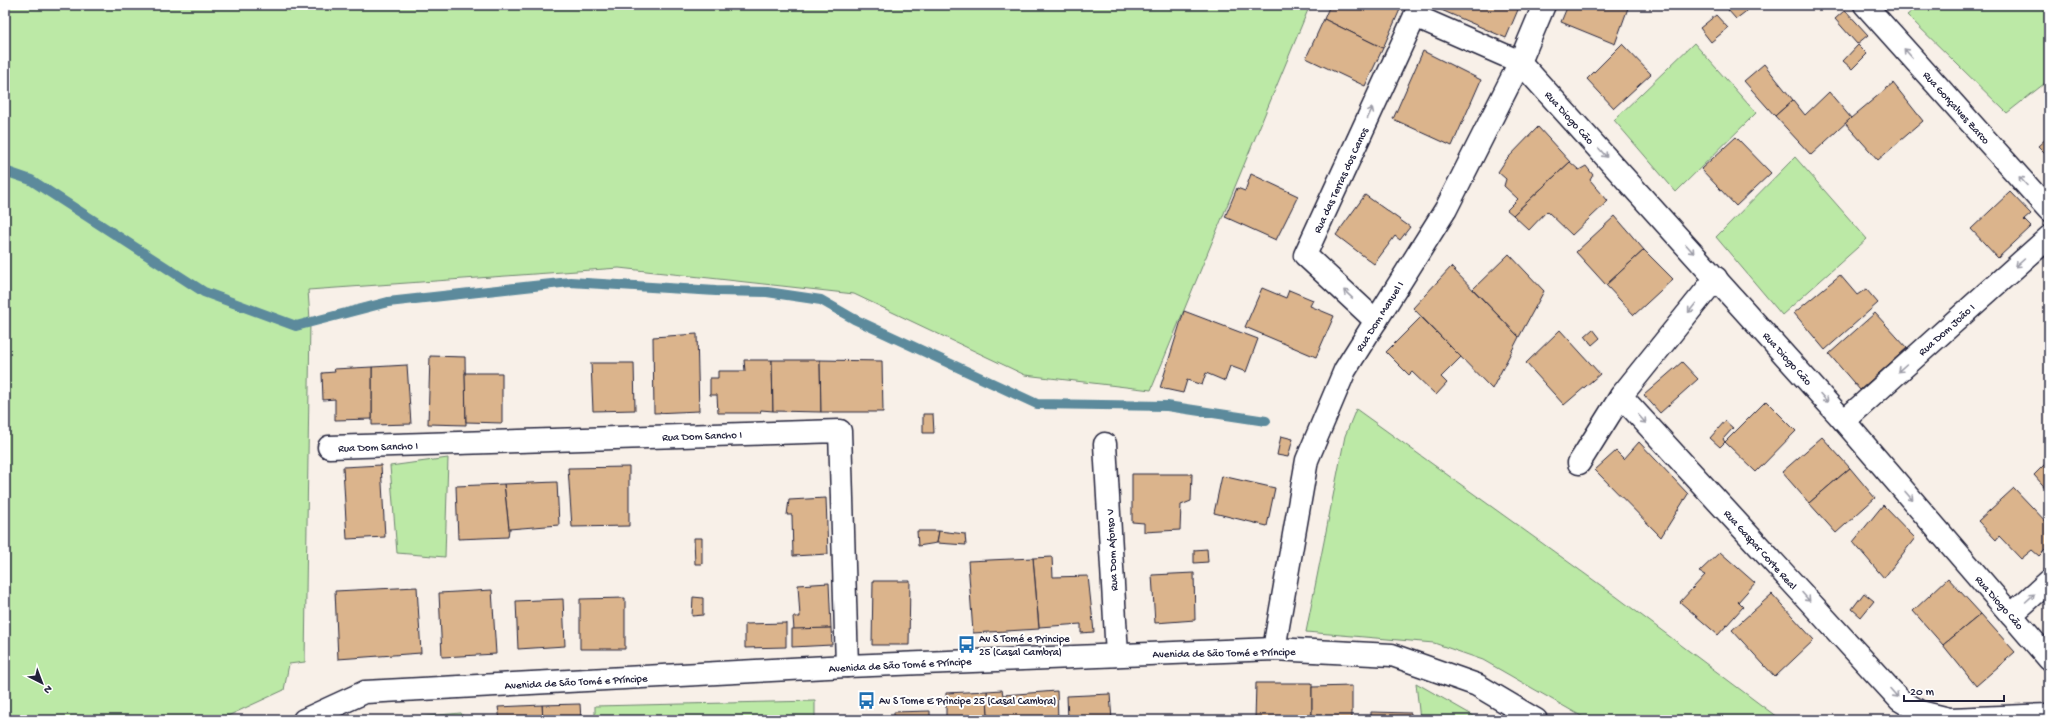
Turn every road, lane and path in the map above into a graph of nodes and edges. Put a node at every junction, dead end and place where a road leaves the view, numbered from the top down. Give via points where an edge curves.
1 (1544, 5) edge
2 (1865, 5) edge
3 (1417, 11) edge
4 (1520, 62) junction
5 (2049, 210) edge
6 (2049, 237) edge
7 (1716, 278) junction
8 (1376, 321) junction
9 (1621, 396) junction
10 (1844, 421) junction
11 (1105, 444) dead end
12 (329, 447) dead end
13 (1579, 464) dead end
14 (2049, 581) edge
15 (2011, 614) junction
16 (1274, 649) junction
17 (1117, 655) junction
18 (2049, 659) edge
19 (847, 666) junction
20 (2049, 715) edge
21 (304, 720) edge
22 (1536, 720) edge

1 - 4 street, Rua Dom Manuel I
5 -> 2 street, Rua Gonçalves Zarco
3 - 4 street, Rua das Terras dos Canos
8 -> 3 street, Rua das Terras dos Canos via 1305,255
4 -> 7 street, Rua Diogo Cão
4 - 8 street, Rua Dom Manuel I via 1446,209
6 -> 10 street, Rua Dom João I
7 -> 9 street
7 -> 10 street, Rua Diogo Cão
8 - 16 street, Rua Dom Manuel I via 1345,370 1307,460
9 - 13 street
9 -> 20 street, Rua Gaspar Corte Real via 1900,700 1920,712 1949,719
10 -> 15 street, Rua Diogo Cão
11 - 17 street, Rua Dom Afonso V
12 - 19 street, Rua Dom Sancho I via 840,431
15 -> 14 street
15 - 18 street, Rua Diogo Cão
16 - 17 street, Avenida de São Tomé e Príncipe
16 - 22 street, Avenida de São Tomé e Príncipe via 1392,655 1477,685
17 - 19 street, Avenida de São Tomé e Príncipe
19 - 21 street, Avenida de São Tomé e Príncipe via 365,692

